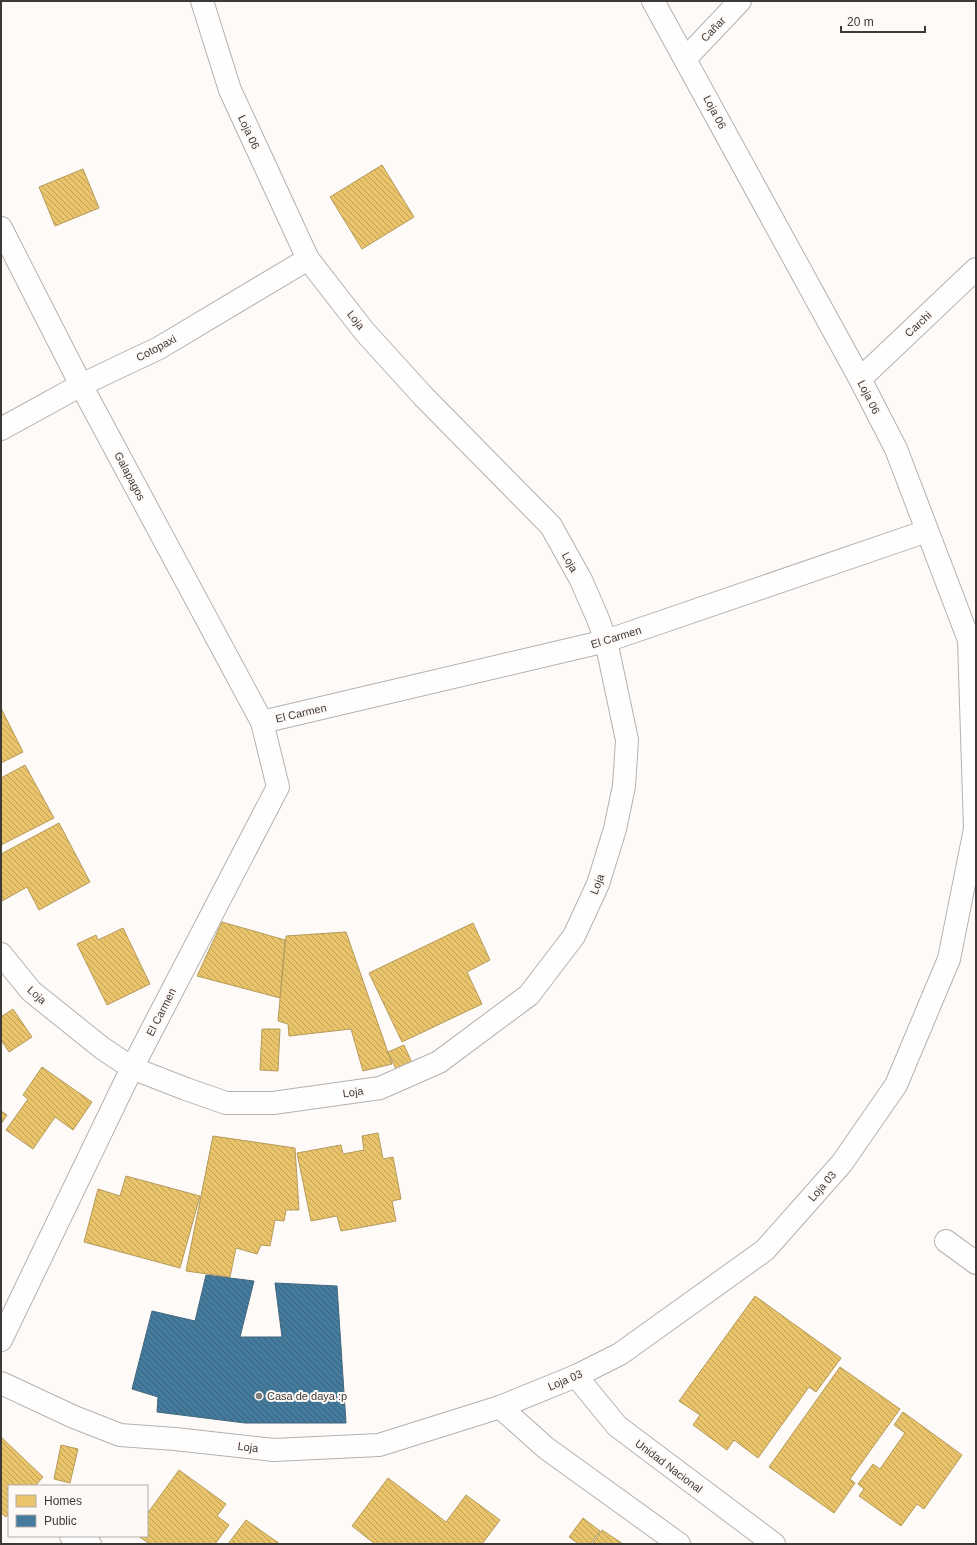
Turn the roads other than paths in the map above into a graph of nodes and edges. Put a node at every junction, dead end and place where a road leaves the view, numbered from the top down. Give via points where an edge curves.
1 (202, 1) edge
2 (653, 1) edge
3 (740, 1) edge
4 (686, 58) junction
5 (1, 228) edge
6 (308, 259) junction
7 (976, 269) edge
8 (860, 379) junction
9 (81, 385) junction
10 (1, 429) edge
11 (927, 531) junction
12 (606, 641) junction
13 (262, 722) junction
14 (976, 829) edge
15 (1, 954) edge
16 (132, 1068) junction
17 (946, 1241) dead end
18 (976, 1263) edge
19 (1, 1340) edge
20 (576, 1376) junction
21 (1, 1383) edge
22 (500, 1407) junction
23 (73, 1537) edge
24 (90, 1544) edge
25 (679, 1544) edge
26 (774, 1544) edge

1 - 6 street, Loja 06 via 230,90
2 - 4 street, Loja 06
3 - 4 street, Cañar
4 - 8 street, Loja 06
5 - 9 street, Galapagos
6 - 9 street, Cotopaxi via 159,348
6 - 12 street, Loja via 364,331 423,396 551,526 581,580
7 - 8 street, Carchi
8 - 11 street, Loja 06 via 896,449
9 - 10 street, Cotopaxi
9 - 13 street, Galapagos
11 - 12 street, El Carmen
11 - 14 street, Loja 06 via 969,640
12 - 13 street, El Carmen
12 - 16 street, Loja via 627,740 623,793 598,884 574,936 530,995 439,1062 380,1088 273,1103 226,1103
13 - 16 street, El Carmen via 278,787
14 - 20 street, Loja 03 via 949,959 896,1085 842,1163 765,1250 620,1354
15 - 16 street, Loja via 31,991 102,1048
16 - 19 street, El Carmen
17 - 18 street
20 - 22 street, Loja 03
20 - 26 street, Unidad Nacional via 617,1426
21 - 22 street, Loja via 120,1435 274,1450 379,1445
22 - 25 street via 546,1448
23 - 24 street

